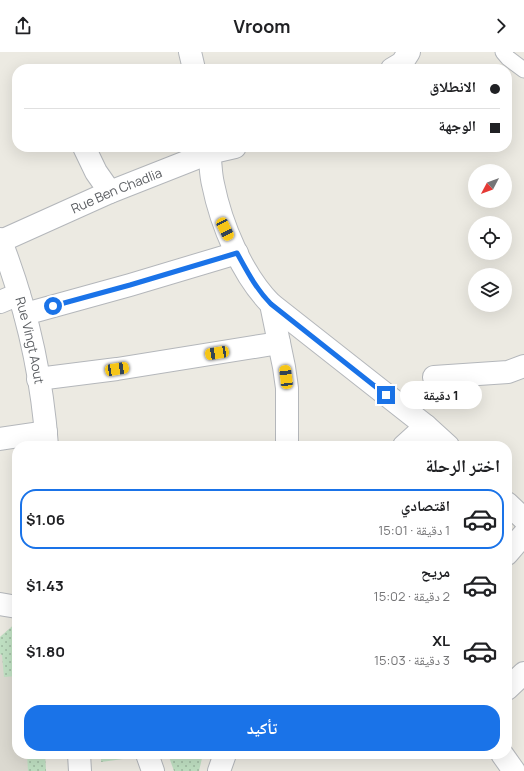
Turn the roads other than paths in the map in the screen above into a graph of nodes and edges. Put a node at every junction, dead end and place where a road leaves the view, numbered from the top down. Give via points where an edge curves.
1 (190, 52) edge
2 (409, 52) edge
3 (503, 52) edge
4 (193, 64) edge
5 (400, 64) edge
6 (524, 70) edge
7 (86, 152) edge
8 (204, 152) edge
9 (209, 152) edge
10 (110, 192) junction
11 (0, 240) edge
12 (237, 253) junction
13 (15, 303) edge
14 (271, 304) junction
15 (279, 344) junction
16 (524, 366) edge
17 (434, 377) dead end
18 (38, 380) junction
19 (426, 426) junction
20 (0, 439) edge
21 (46, 439) edge
22 (287, 441) edge
23 (410, 441) edge
24 (442, 441) edge
25 (512, 508) edge
26 (524, 519) edge
27 (524, 534) edge
28 (512, 548) edge
29 (0, 604) edge
30 (12, 607) edge
31 (524, 673) edge
32 (512, 684) edge
33 (79, 759) edge
34 (149, 759) edge
35 (223, 759) edge
36 (506, 759) edge
37 (80, 771) edge
38 (153, 771) edge
39 (219, 771) edge
40 (514, 771) edge

1 - 4 street
2 - 5 street
3 - 6 lane
7 - 10 street
8 - 10 street, Rue Ben Chadlia
9 - 12 street via 212,182 218,205 225,229
10 - 11 street, Rue Ben Chadlia
11 - 13 street, Rue Vingt Aout
12 - 13 street via 130,285
12 - 14 street via 263,296
13 - 18 street, Rue Vingt Aout
14 - 15 street
14 - 19 street
15 - 18 street
15 - 22 street via 287,388
16 - 17 street via 508,372
18 - 21 street, Rue Vingt Aout
19 - 23 street
19 - 24 street
20 - 21 street
25 - 26 street
27 - 28 street
29 - 30 street
31 - 32 street
33 - 37 street
34 - 38 street
35 - 39 street
36 - 40 street

